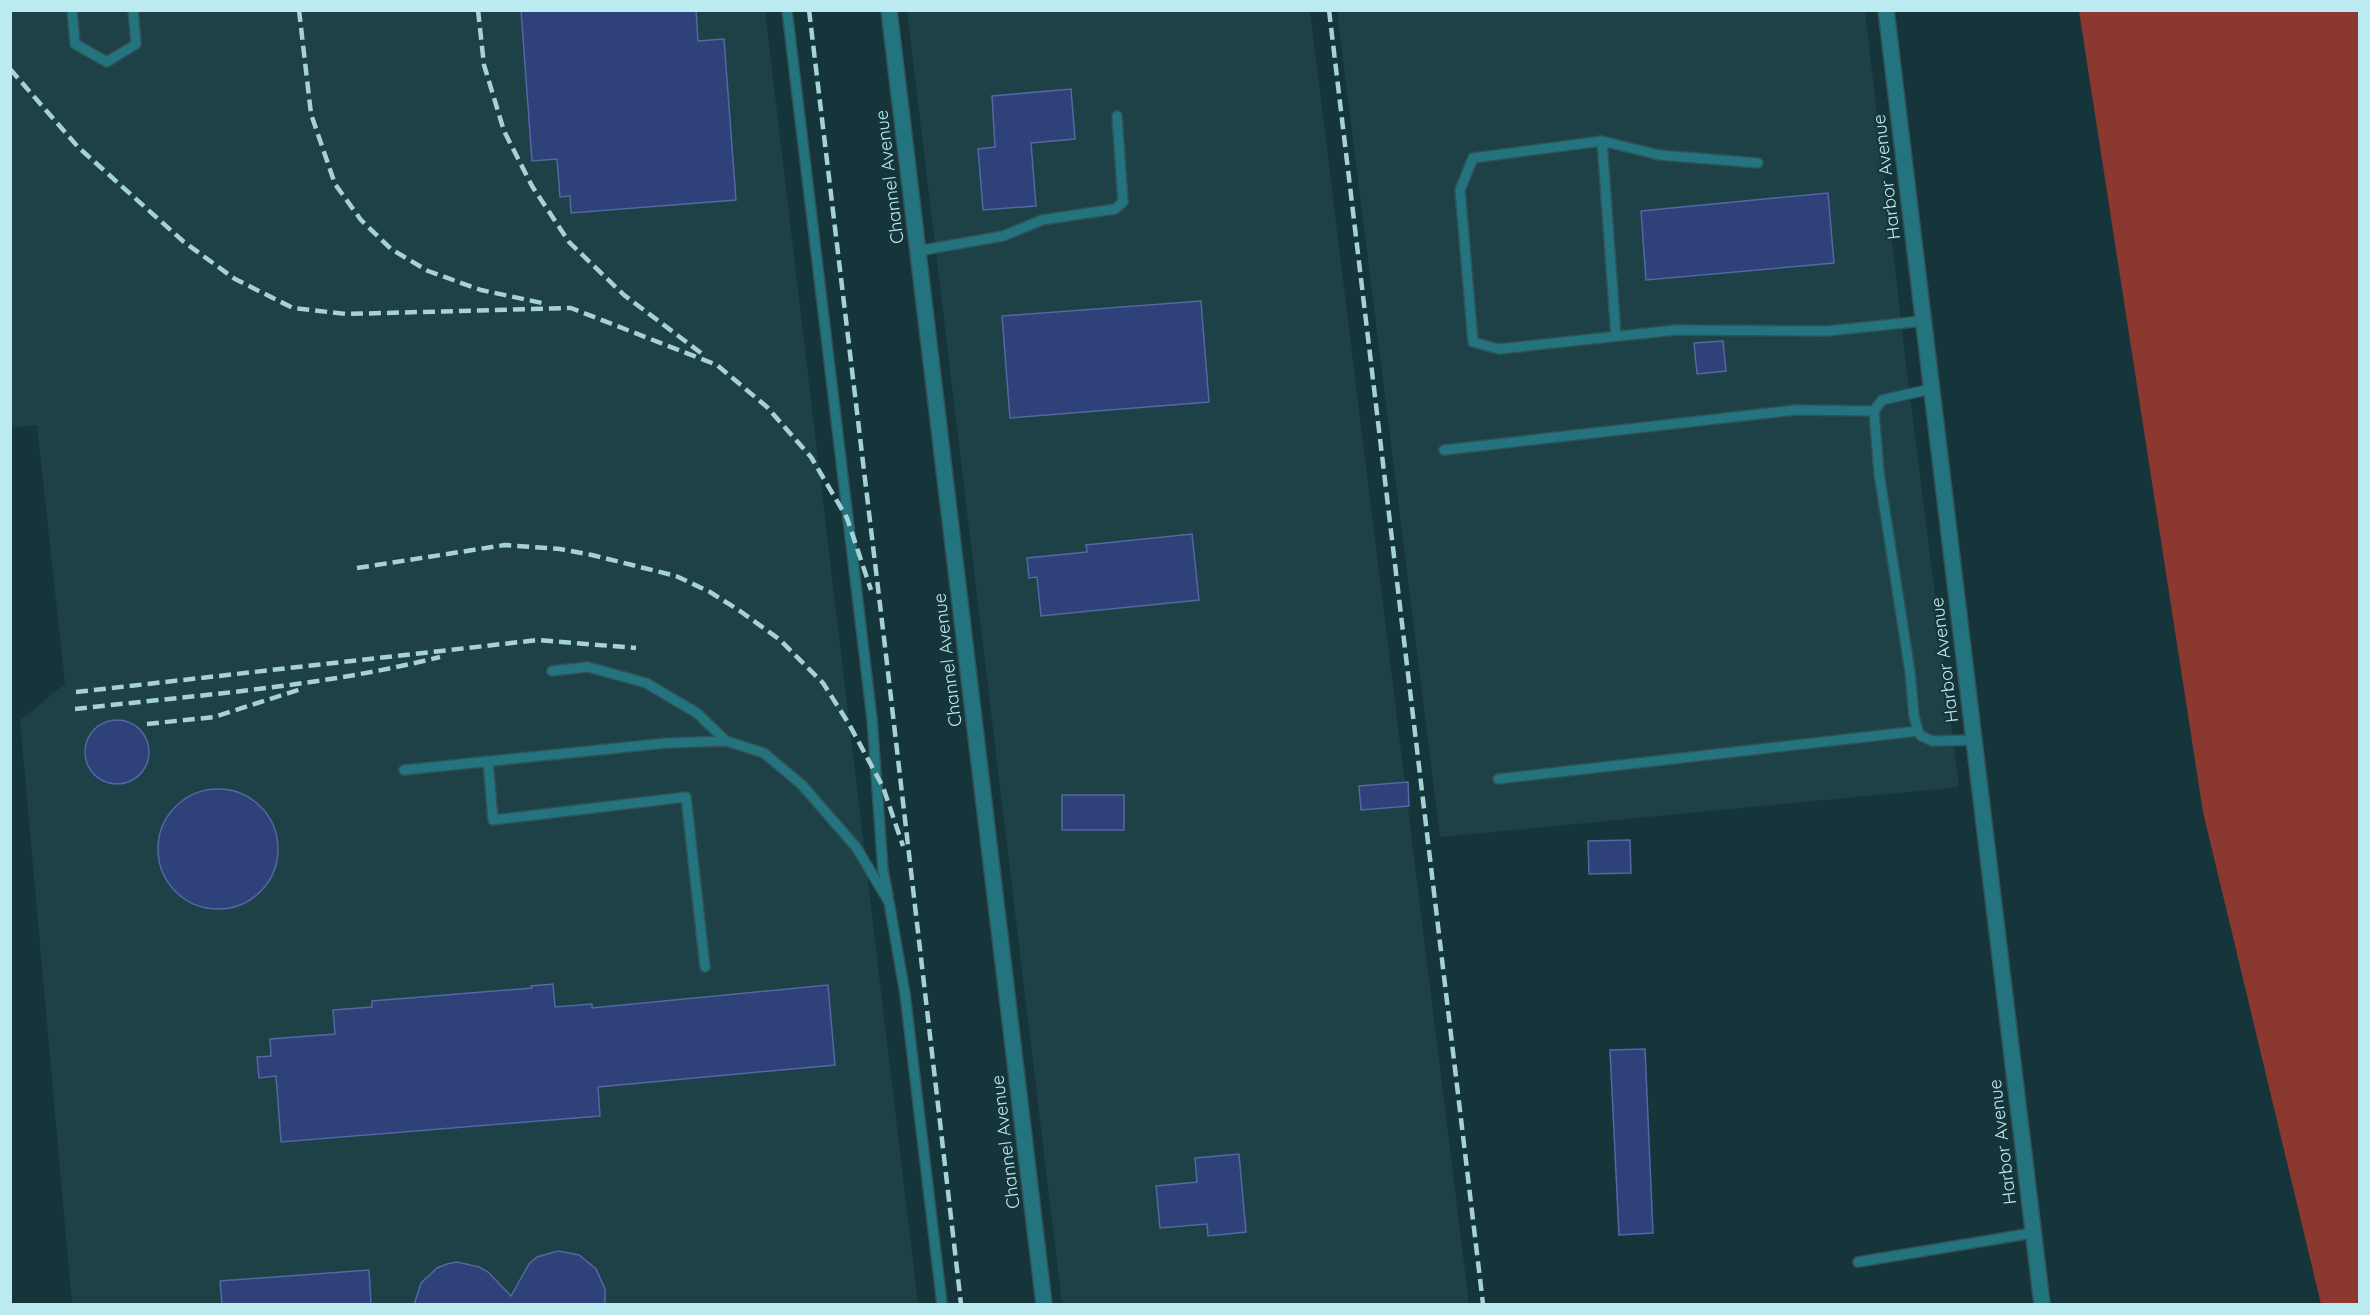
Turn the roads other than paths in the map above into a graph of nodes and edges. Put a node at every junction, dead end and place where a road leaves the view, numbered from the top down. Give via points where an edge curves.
1 (72, 10) edge
2 (133, 10) edge
3 (787, 10) edge
4 (889, 10) edge
5 (1886, 10) edge
6 (1117, 116) dead end
7 (1602, 141) junction
8 (1758, 163) dead end
9 (918, 250) junction
10 (1923, 321) junction
11 (1616, 336) junction
12 (1931, 389) junction
13 (1874, 411) junction
14 (1444, 450) dead end
15 (552, 671) dead end
16 (1918, 731) junction
17 (1974, 740) junction
18 (726, 741) junction
19 (488, 761) junction
20 (404, 770) dead end
21 (1498, 779) dead end
22 (889, 902) junction
23 (705, 967) dead end
24 (2033, 1233) junction
25 (1858, 1262) dead end
26 (942, 1305) edge
27 (1044, 1305) edge
28 (2042, 1305) edge

1 - 2 lane via 75,44 107,62 136,44
3 - 22 lane via 872,719 883,870
4 - 9 street, Channel Avenue
5 - 10 street, Harbor Avenue
6 - 9 lane via 1123,202 1115,209 1042,220 1003,236
7 - 8 lane via 1659,155
7 - 11 lane
7 - 11 lane via 1473,158 1460,190 1473,342 1499,349
9 - 27 street, Channel Avenue
10 - 11 lane via 1827,331 1676,330
10 - 12 street, Harbor Avenue
12 - 13 lane via 1882,400
12 - 17 street, Harbor Avenue
13 - 14 lane via 1795,410
13 - 16 lane via 1879,473
15 - 18 lane via 588,667 646,683 697,713
16 - 17 lane via 1934,741
16 - 21 lane
17 - 24 street, Harbor Avenue
18 - 19 lane
18 - 22 lane via 764,753 802,785 856,847
19 - 20 lane
19 - 23 lane via 493,820 686,796
22 - 26 lane via 905,994
24 - 25 lane
24 - 28 street, Harbor Avenue

